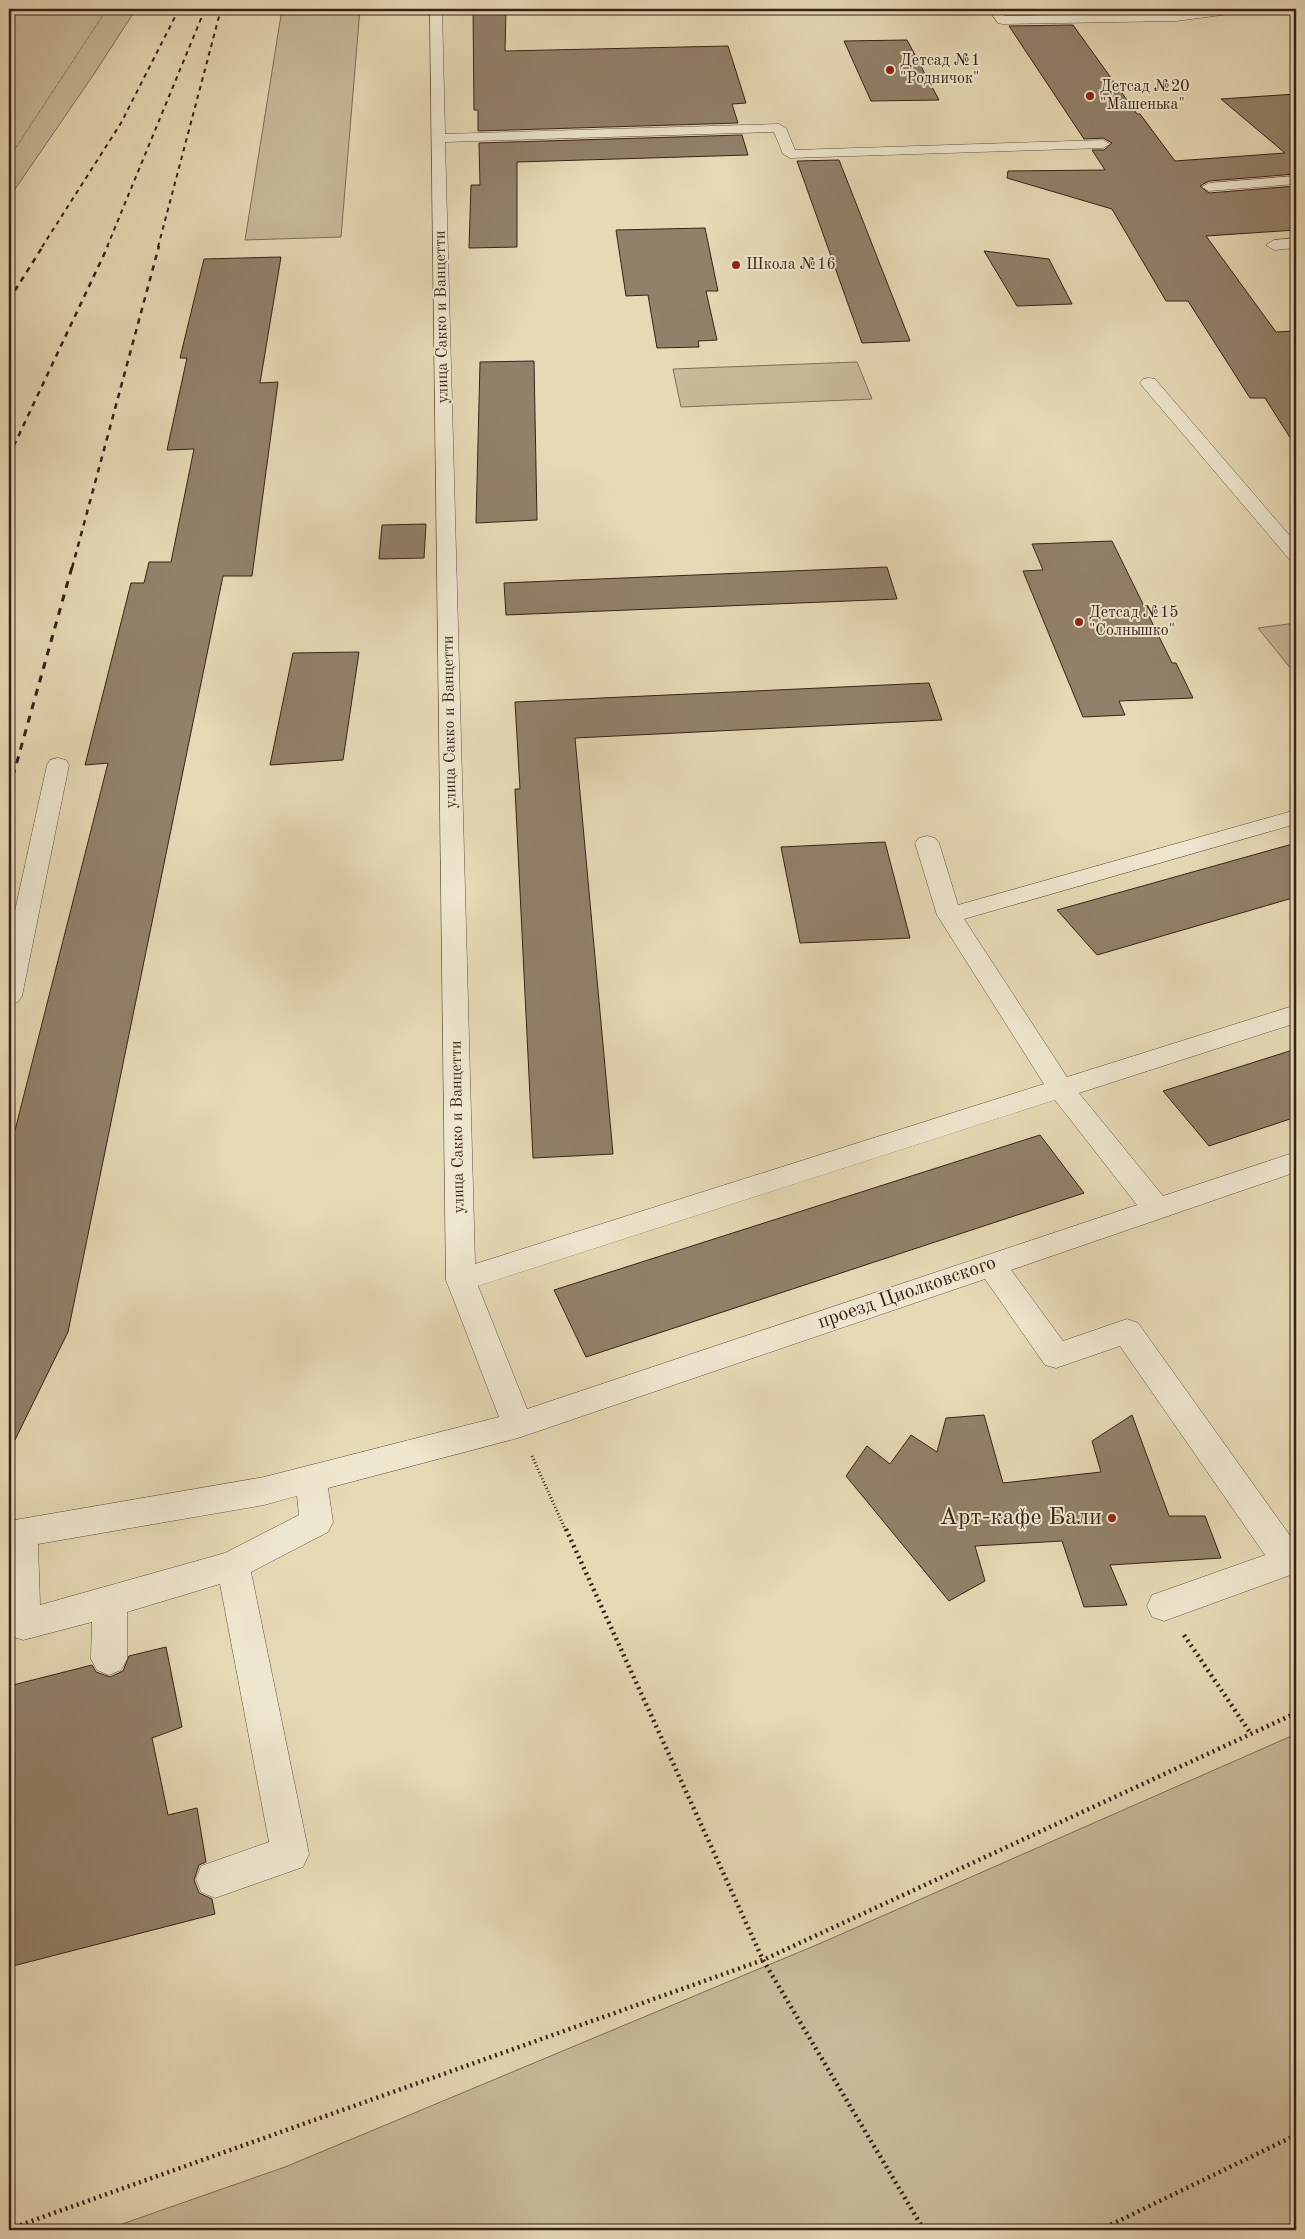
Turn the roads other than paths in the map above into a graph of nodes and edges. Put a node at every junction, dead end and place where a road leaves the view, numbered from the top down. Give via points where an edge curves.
1 (436, 9) edge
2 (994, 9) edge
3 (1237, 9) edge
4 (439, 138) junction
5 (1104, 144) dead end
6 (1296, 180) edge
7 (1209, 187) dead end
8 (1296, 243) edge
9 (1274, 245) dead end
10 (1149, 383) dead end
11 (1296, 555) edge
12 (58, 765) dead end
13 (1296, 817) edge
14 (927, 843) dead end
15 (949, 915) junction
16 (9, 996) edge
17 (1296, 1014) edge
18 (1061, 1090) junction
19 (1296, 1162) edge
20 (1157, 1209) junction
21 (991, 1265) junction
22 (461, 1280) junction
23 (518, 1425) junction
24 (311, 1479) junction
25 (15, 1534) edge
26 (232, 1565) junction
27 (110, 1602) junction
28 (1164, 1606) road end
29 (109, 1659) dead end
30 (215, 1879) dead end

1 - 4 street, улица Сакко и Ванцетти
2 - 3 street via 1002,20 1176,17
4 - 5 street via 779,128 790,154
4 - 22 street, улица Сакко и Ванцетти
6 - 7 street
8 - 9 street
10 - 11 street
12 - 16 street
13 - 15 street
14 - 15 street
15 - 18 street
17 - 18 street
18 - 20 street
18 - 22 street
19 - 20 street, проезд Циолковского
20 - 21 street, проезд Циолковского
21 - 23 street, проезд Циолковского
21 - 28 street via 1056,1356 1127,1331 1290,1561
22 - 23 street, улица Сакко и Ванцетти
23 - 24 street, проезд Циолковского
24 - 25 street, проезд Циолковского via 264,1491
24 - 26 street via 316,1522
25 - 27 street via 24,1626
26 - 27 street
26 - 30 street via 290,1854
27 - 29 street

